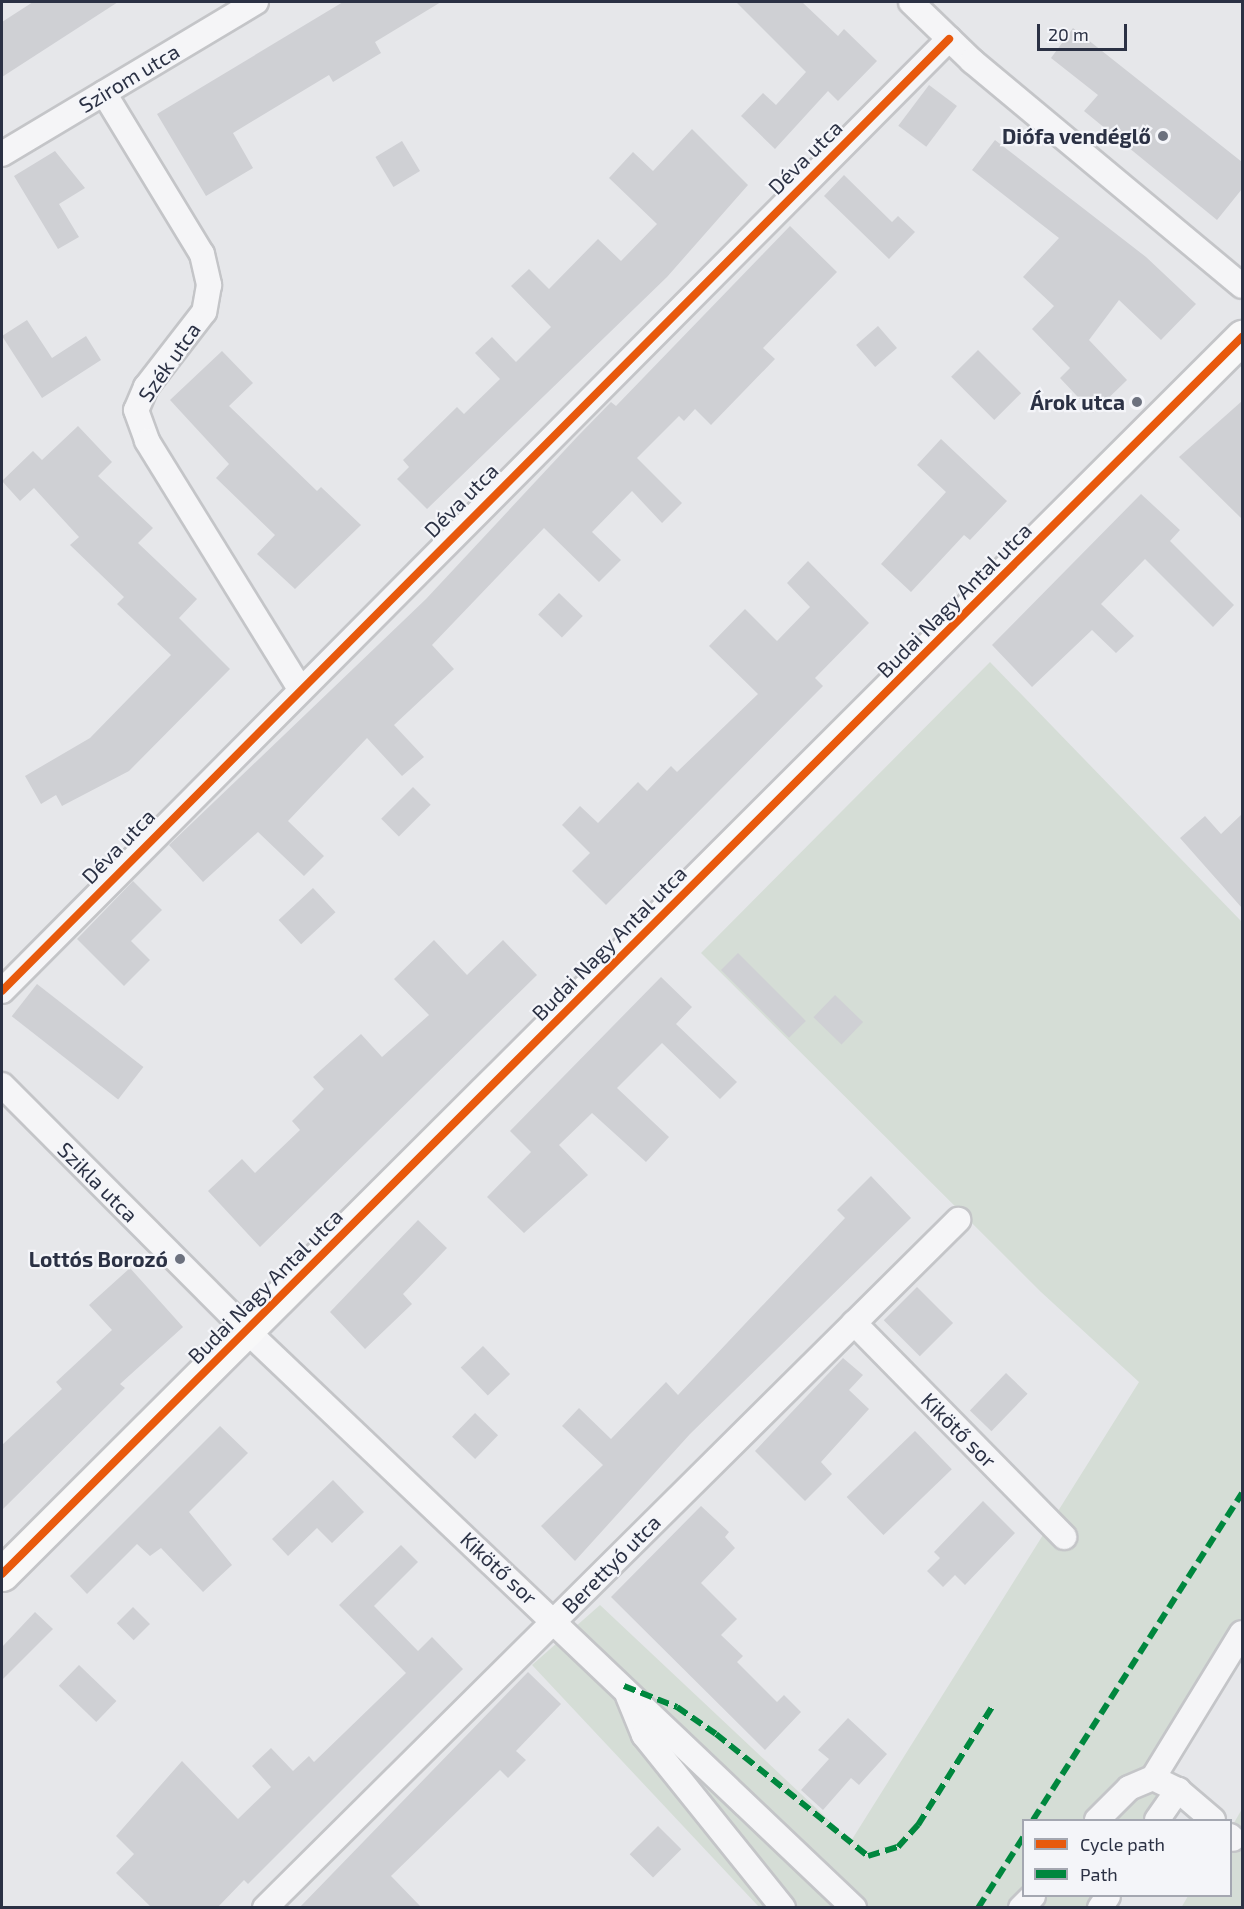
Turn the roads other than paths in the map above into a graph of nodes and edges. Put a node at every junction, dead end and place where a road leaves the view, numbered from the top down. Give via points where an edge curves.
1 (256, 2) edge
2 (919, 4) edge
3 (949, 39) junction
4 (104, 93) junction
5 (2, 154) edge
6 (1242, 286) edge
7 (1242, 337) edge
8 (299, 687) junction
9 (2, 991) edge
10 (2, 1084) edge
11 (958, 1220) dead end
12 (854, 1323) junction
13 (246, 1330) junction
14 (1064, 1537) dead end
15 (2, 1574) edge
16 (554, 1620) junction
17 (1242, 1633) edge
18 (624, 1686) junction
19 (1153, 1778) junction
20 (1178, 1790) junction
21 (1099, 1819) edge
22 (1158, 1819) edge
23 (1211, 1819) edge
24 (1033, 1897) edge
25 (265, 1908) edge
26 (783, 1908) edge
27 (854, 1908) edge
28 (1022, 1908) edge

1 - 4 street, Szirom utca
2 - 3 street
3 - 6 street
3 - 8 street, Déva utca
4 - 5 street, Szirom utca
4 - 8 street, Szék utca via 202,254 209,285 204,312 147,387 136,410 147,441
7 - 13 main road, Budai Nagy Antal utca
8 - 9 street, Déva utca
10 - 13 street, Szikla utca
11 - 12 street, Berettyó utca
12 - 14 street, Kikötő sor
12 - 16 street, Berettyó utca
13 - 15 main road, Budai Nagy Antal utca
13 - 16 street, Kikötő sor
16 - 18 street, Kikötő sor
16 - 25 street, Berettyó utca
17 - 19 street
18 - 26 street via 644,1735
18 - 27 street, Kikötő sor
19 - 20 street
19 - 21 street via 1129,1788
20 - 22 street
20 - 23 street
24 - 28 street

